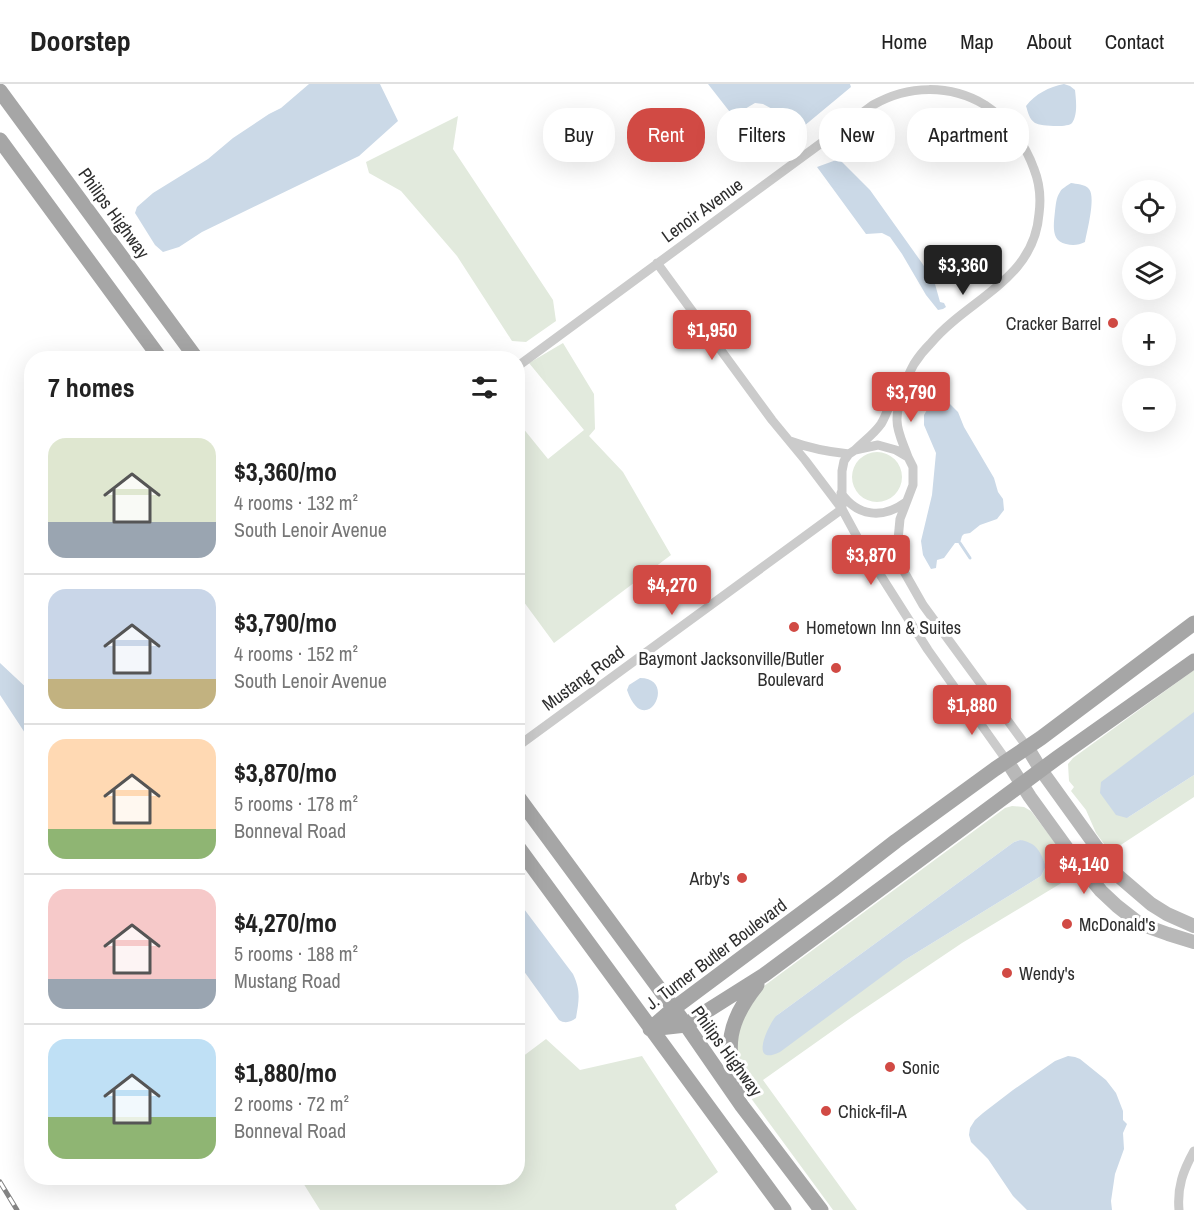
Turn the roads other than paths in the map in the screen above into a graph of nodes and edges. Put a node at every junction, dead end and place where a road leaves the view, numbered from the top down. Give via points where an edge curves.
1 (0, 91) edge
2 (0, 140) edge
3 (657, 263) junction
4 (155, 351) edge
5 (191, 351) edge
6 (525, 361) edge
7 (900, 392) junction
8 (790, 441) junction
9 (852, 452) junction
10 (908, 457) junction
11 (841, 493) junction
12 (907, 501) junction
13 (842, 508) junction
14 (1194, 623) edge
15 (1194, 661) edge
16 (525, 741) edge
17 (1027, 747) junction
18 (1006, 761) junction
19 (1041, 771) junction
20 (1022, 784) junction
21 (525, 807) edge
22 (525, 858) edge
23 (1194, 926) edge
24 (1194, 942) edge
25 (764, 975) junction
26 (673, 1009) junction
27 (686, 1025) junction
28 (650, 1029) junction
29 (742, 1106) junction
30 (1194, 1151) edge
31 (817, 1209) edge
32 (784, 1210) edge
33 (1179, 1210) edge

1 - 5 main road, Philips Highway
2 - 4 main road
3 - 6 street, Lenoir Avenue
3 - 7 street, Lenoir Avenue via 887,97 912,90 940,89 976,100 998,115 1022,142 1039,185 1039,224 1021,264 997,288 947,325 915,362
3 - 8 street
7 - 9 street, Lenoir Avenue via 882,423
7 - 10 street via 897,428
8 - 9 street via 831,452
8 - 13 street
9 - 10 street via 878,445
9 - 11 street via 844,461
10 - 12 street via 913,467 913,486
11 - 12 street via 851,506 866,512 887,512
11 - 13 street
12 - 17 street via 898,540 902,568 923,605
13 - 16 street, Mustang Road
13 - 18 street via 928,650
14 - 17 main road, J. Turner Butler Boulevard
15 - 19 main road, J. Turner Butler Boulevard
17 - 18 main road, J. Turner Butler Boulevard
17 - 19 street
18 - 20 street
18 - 26 main road, J. Turner Butler Boulevard
19 - 20 main road, J. Turner Butler Boulevard
19 - 23 street via 1116,874 1151,904
20 - 24 street via 1077,862 1117,906 1140,924
20 - 25 main road, J. Turner Butler Boulevard
21 - 26 main road, Philips Highway
22 - 28 main road
25 - 27 main road, J. Turner Butler Boulevard
25 - 29 main road via 739,1010 731,1033 732,1071
26 - 27 main road, Philips Highway
26 - 28 main road, J. Turner Butler Boulevard
27 - 28 main road, J. Turner Butler Boulevard
27 - 29 main road, Philips Highway
28 - 32 main road
29 - 31 main road, Philips Highway
30 - 33 street via 1180,1182

